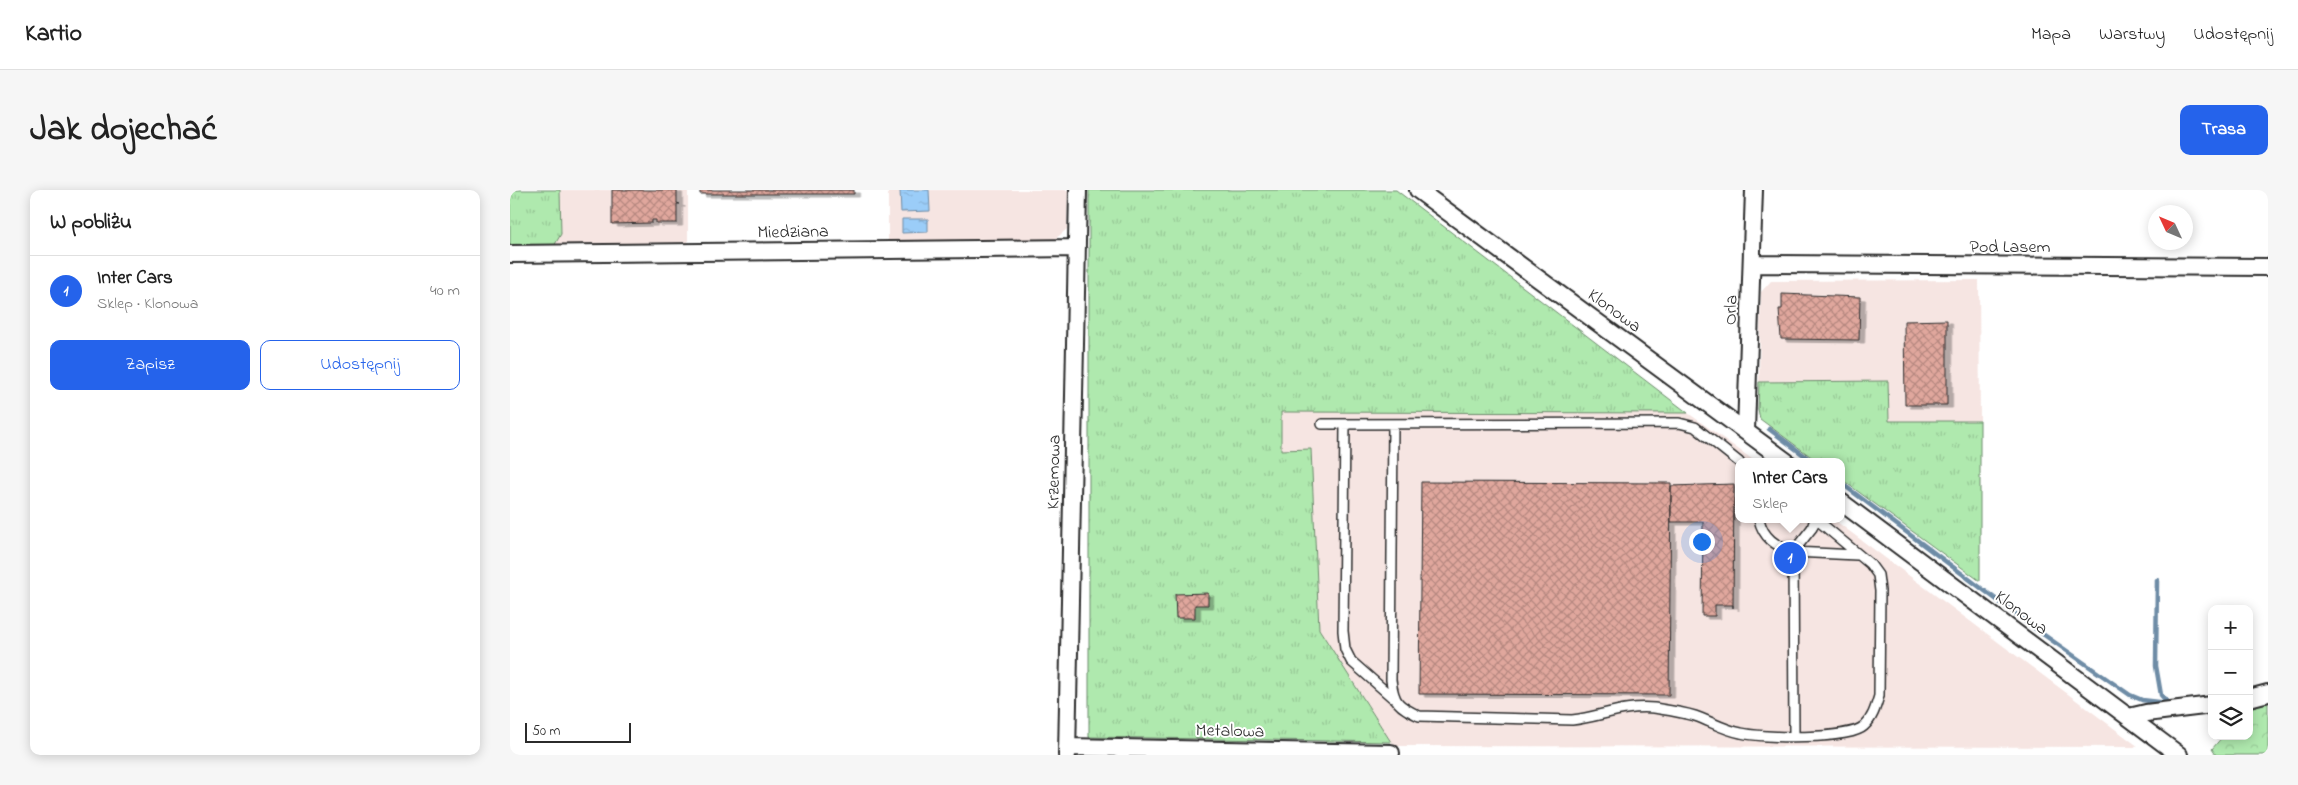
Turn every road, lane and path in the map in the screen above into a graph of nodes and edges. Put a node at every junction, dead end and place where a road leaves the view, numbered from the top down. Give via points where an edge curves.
1 (1078, 190) edge
2 (1418, 190) edge
3 (1754, 190) edge
4 (1077, 248) junction
5 (510, 254) edge
6 (1752, 264) junction
7 (2268, 267) edge
8 (1322, 424) dead end
9 (1345, 424) junction
10 (1393, 424) junction
11 (1746, 431) junction
12 (1782, 458) edge
13 (1735, 459) edge
14 (1845, 505) edge
15 (1760, 523) edge
16 (1814, 523) edge
17 (1821, 523) edge
18 (1793, 552) junction
19 (1857, 555) junction
20 (2268, 693) edge
21 (2253, 697) edge
22 (1393, 698) junction
23 (2208, 705) edge
24 (2129, 717) junction
25 (1794, 736) junction
26 (1067, 751) edge
27 (1391, 753) dead end
28 (2179, 755) edge

1 - 4 street, Krzemowa
2 - 11 street, Klonowa
3 - 6 street, Orla
4 - 5 street, Miedziana
4 - 26 street, Krzemowa
6 - 7 street, Pod Lasem
6 - 11 street, Orla
8 - 9 lane
9 - 10 lane
9 - 22 lane via 1345,649 1351,662
10 - 13 lane via 1678,423 1695,427
10 - 22 lane
11 - 12 street, Klonowa
14 - 24 street, Klonowa
15 - 18 lane via 1765,535 1774,544
16 - 18 lane
17 - 19 lane
18 - 19 lane
18 - 25 lane
19 - 25 lane via 1878,575 1880,590 1879,696 1874,711 1864,727 1844,734
20 - 21 street
22 - 25 lane via 1419,716 1572,720 1591,718 1618,708 1651,708 1696,716 1742,733
23 - 24 street
24 - 28 street, Klonowa
26 - 27 street, Metalowa

